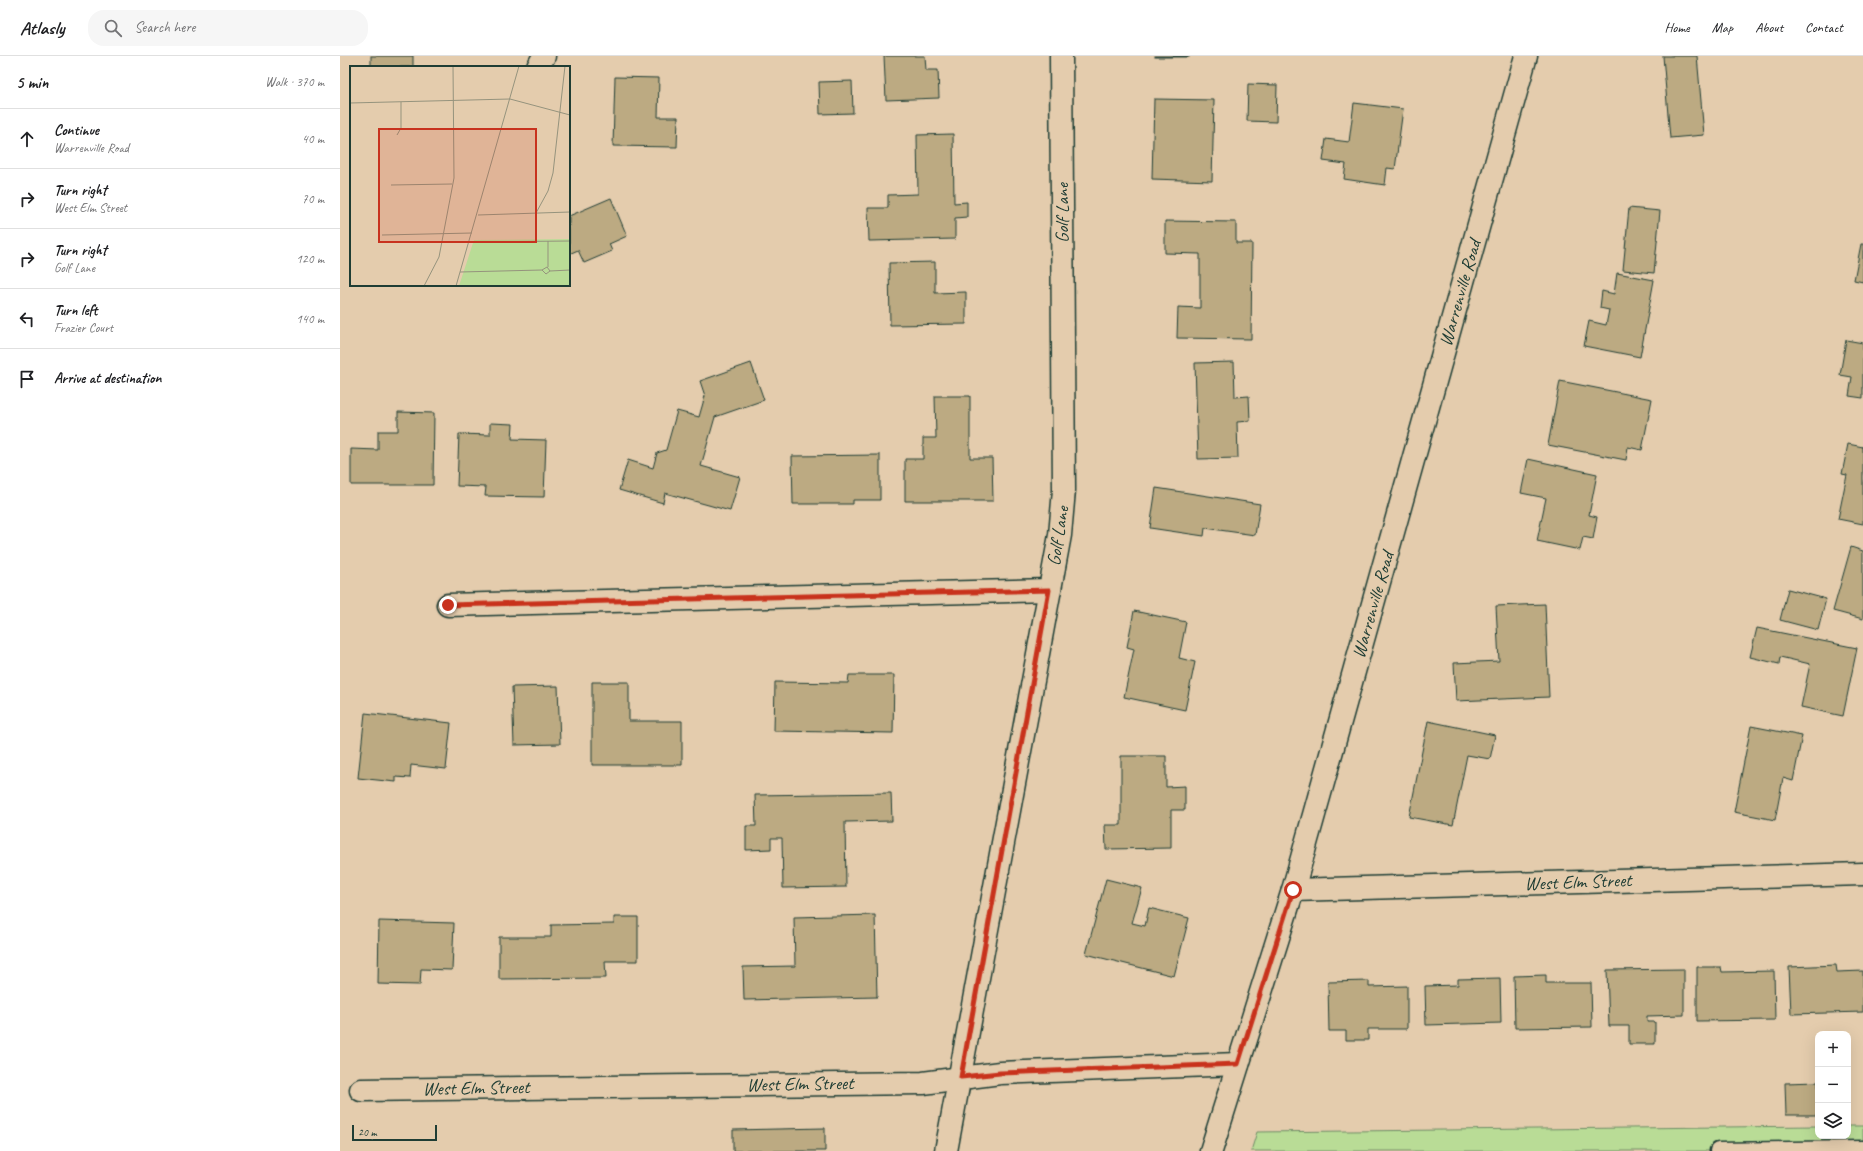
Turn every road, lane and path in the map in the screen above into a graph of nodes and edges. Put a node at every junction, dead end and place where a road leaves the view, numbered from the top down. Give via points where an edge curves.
1 (544, 56) edge
2 (1061, 56) edge
3 (1526, 56) edge
4 (539, 66) edge
5 (1049, 590) junction
6 (448, 605) dead end
7 (1861, 871) edge
8 (1293, 890) junction
9 (1238, 1064) junction
10 (961, 1077) junction
11 (361, 1090) dead end
12 (1863, 1149) edge
13 (946, 1151) edge
14 (1211, 1151) edge
15 (1718, 1151) edge

1 - 4 street
2 - 5 street, Golf Lane via 1064,490 1060,535
3 - 8 street, Warrenville Road
5 - 6 street
5 - 10 street, Golf Lane
7 - 8 street, West Elm Street
8 - 9 street, Warrenville Road
9 - 10 street, West Elm Street via 1000,1073
9 - 14 street, Warrenville Road
10 - 11 street, West Elm Street via 923,1083
10 - 13 street, Golf Lane
12 - 15 lane

